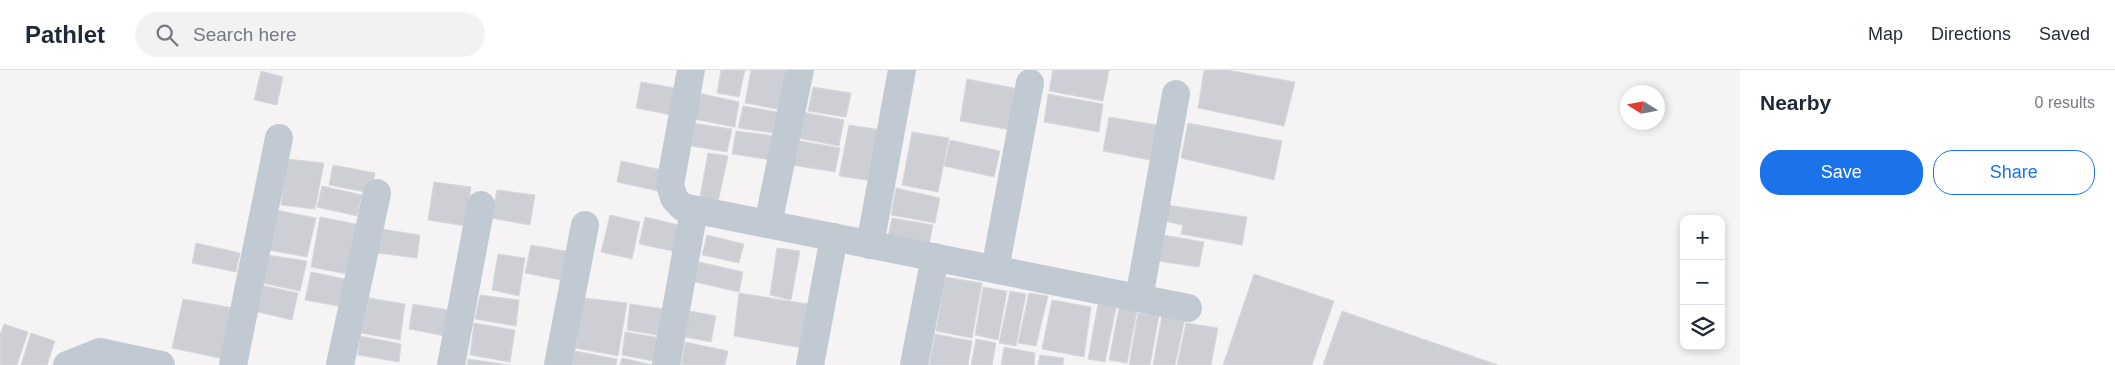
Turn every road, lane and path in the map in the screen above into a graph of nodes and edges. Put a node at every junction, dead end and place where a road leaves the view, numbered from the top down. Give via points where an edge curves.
1 (691, 70) edge
2 (800, 70) edge
3 (902, 70) edge
4 (1030, 83) dead end
5 (1176, 94) dead end
6 (279, 138) dead end
7 (377, 193) dead end
8 (481, 205) dead end
9 (694, 210) junction
10 (768, 224) junction
11 (585, 225) dead end
12 (834, 237) junction
13 (870, 245) junction
14 (935, 257) junction
15 (995, 269) junction
16 (1139, 298) junction
17 (1188, 308) dead end
18 (67, 365) edge
19 (161, 365) edge
20 (233, 365) edge
21 (340, 365) edge
22 (451, 365) edge
23 (558, 365) edge
24 (666, 365) edge
25 (810, 365) edge
26 (914, 365) edge

1 - 9 street via 670,185 674,198 682,207
2 - 10 street
3 - 13 street
4 - 15 street
5 - 16 street
6 - 20 street
7 - 21 street
8 - 22 street
9 - 10 street
9 - 24 street
10 - 12 street
11 - 23 street
12 - 13 street
12 - 25 street
13 - 14 street
14 - 15 street
14 - 26 street
15 - 16 street
16 - 17 street
18 - 19 street via 100,352

